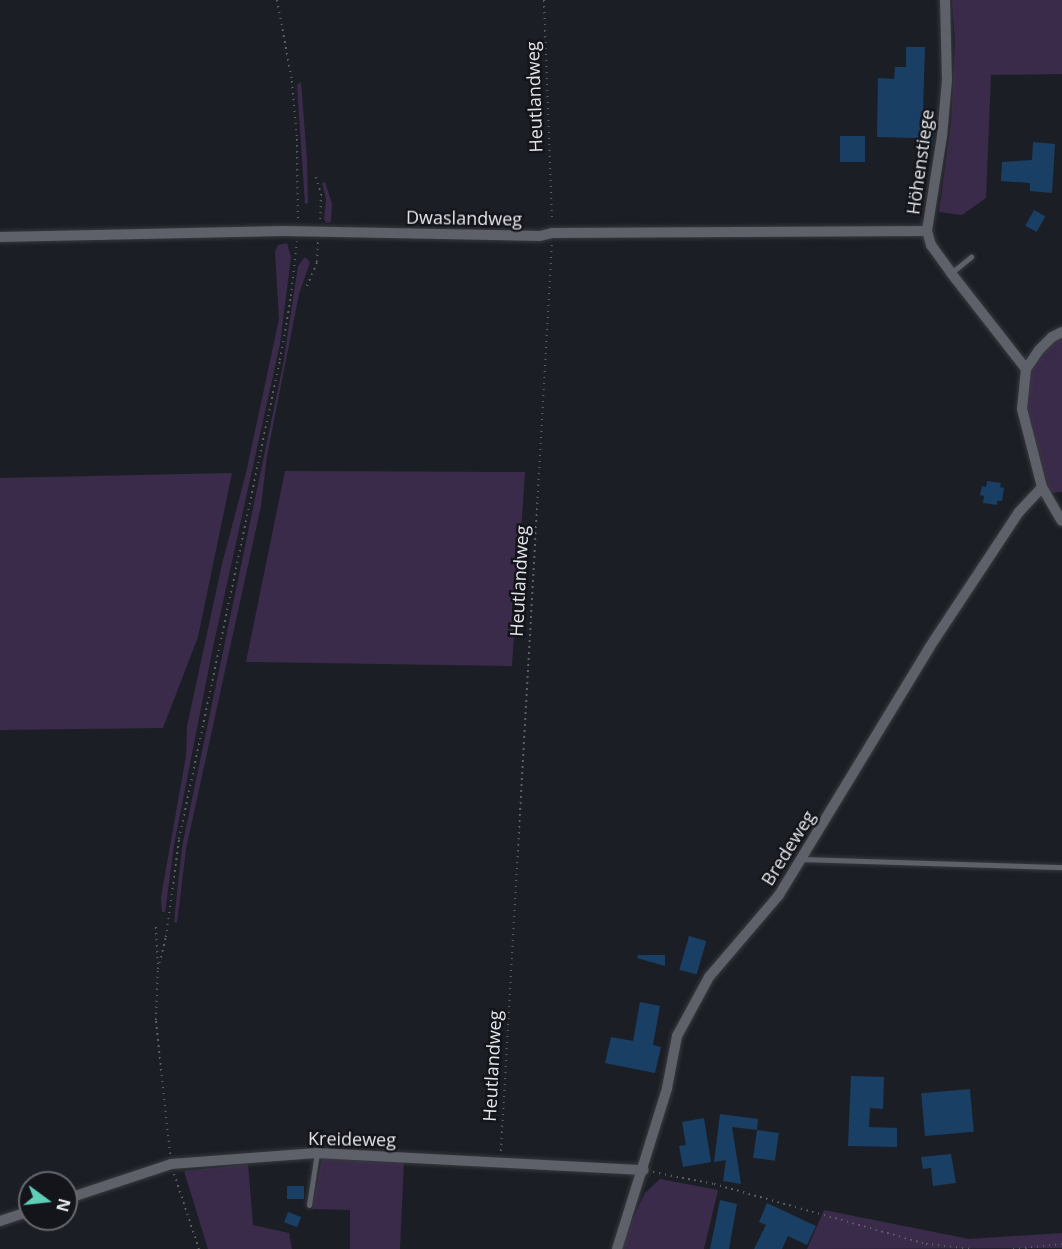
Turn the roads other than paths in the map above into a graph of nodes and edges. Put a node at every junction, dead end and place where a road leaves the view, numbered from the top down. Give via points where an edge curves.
1 (945, 0) edge
2 (927, 231) junction
3 (0, 237) edge
4 (971, 257) dead end
5 (951, 273) junction
6 (1062, 332) edge
7 (1026, 369) junction
8 (1042, 487) junction
9 (1062, 521) edge
10 (803, 859) junction
11 (1062, 867) edge
12 (317, 1153) junction
13 (644, 1170) junction
14 (78, 1195) edge
15 (309, 1205) dead end
16 (18, 1215) edge
17 (0, 1221) edge
18 (617, 1249) edge

1 - 2 street, Höhenstiege via 947,80
2 - 3 street, Dwaslandweg via 540,236 298,231
2 - 5 street, Höhenstiege
4 - 5 lane
5 - 7 street, Höhenstiege
6 - 7 street via 1045,344
7 - 8 street via 1022,409
8 - 9 street
8 - 10 street, Bredeweg via 1019,512 929,648
10 - 11 lane
10 - 13 street, Bredeweg via 779,895 710,977 677,1036
12 - 13 street, Kreideweg
12 - 14 street, Kreideweg via 171,1164
12 - 15 lane
13 - 18 street, Bredeweg
16 - 17 street

